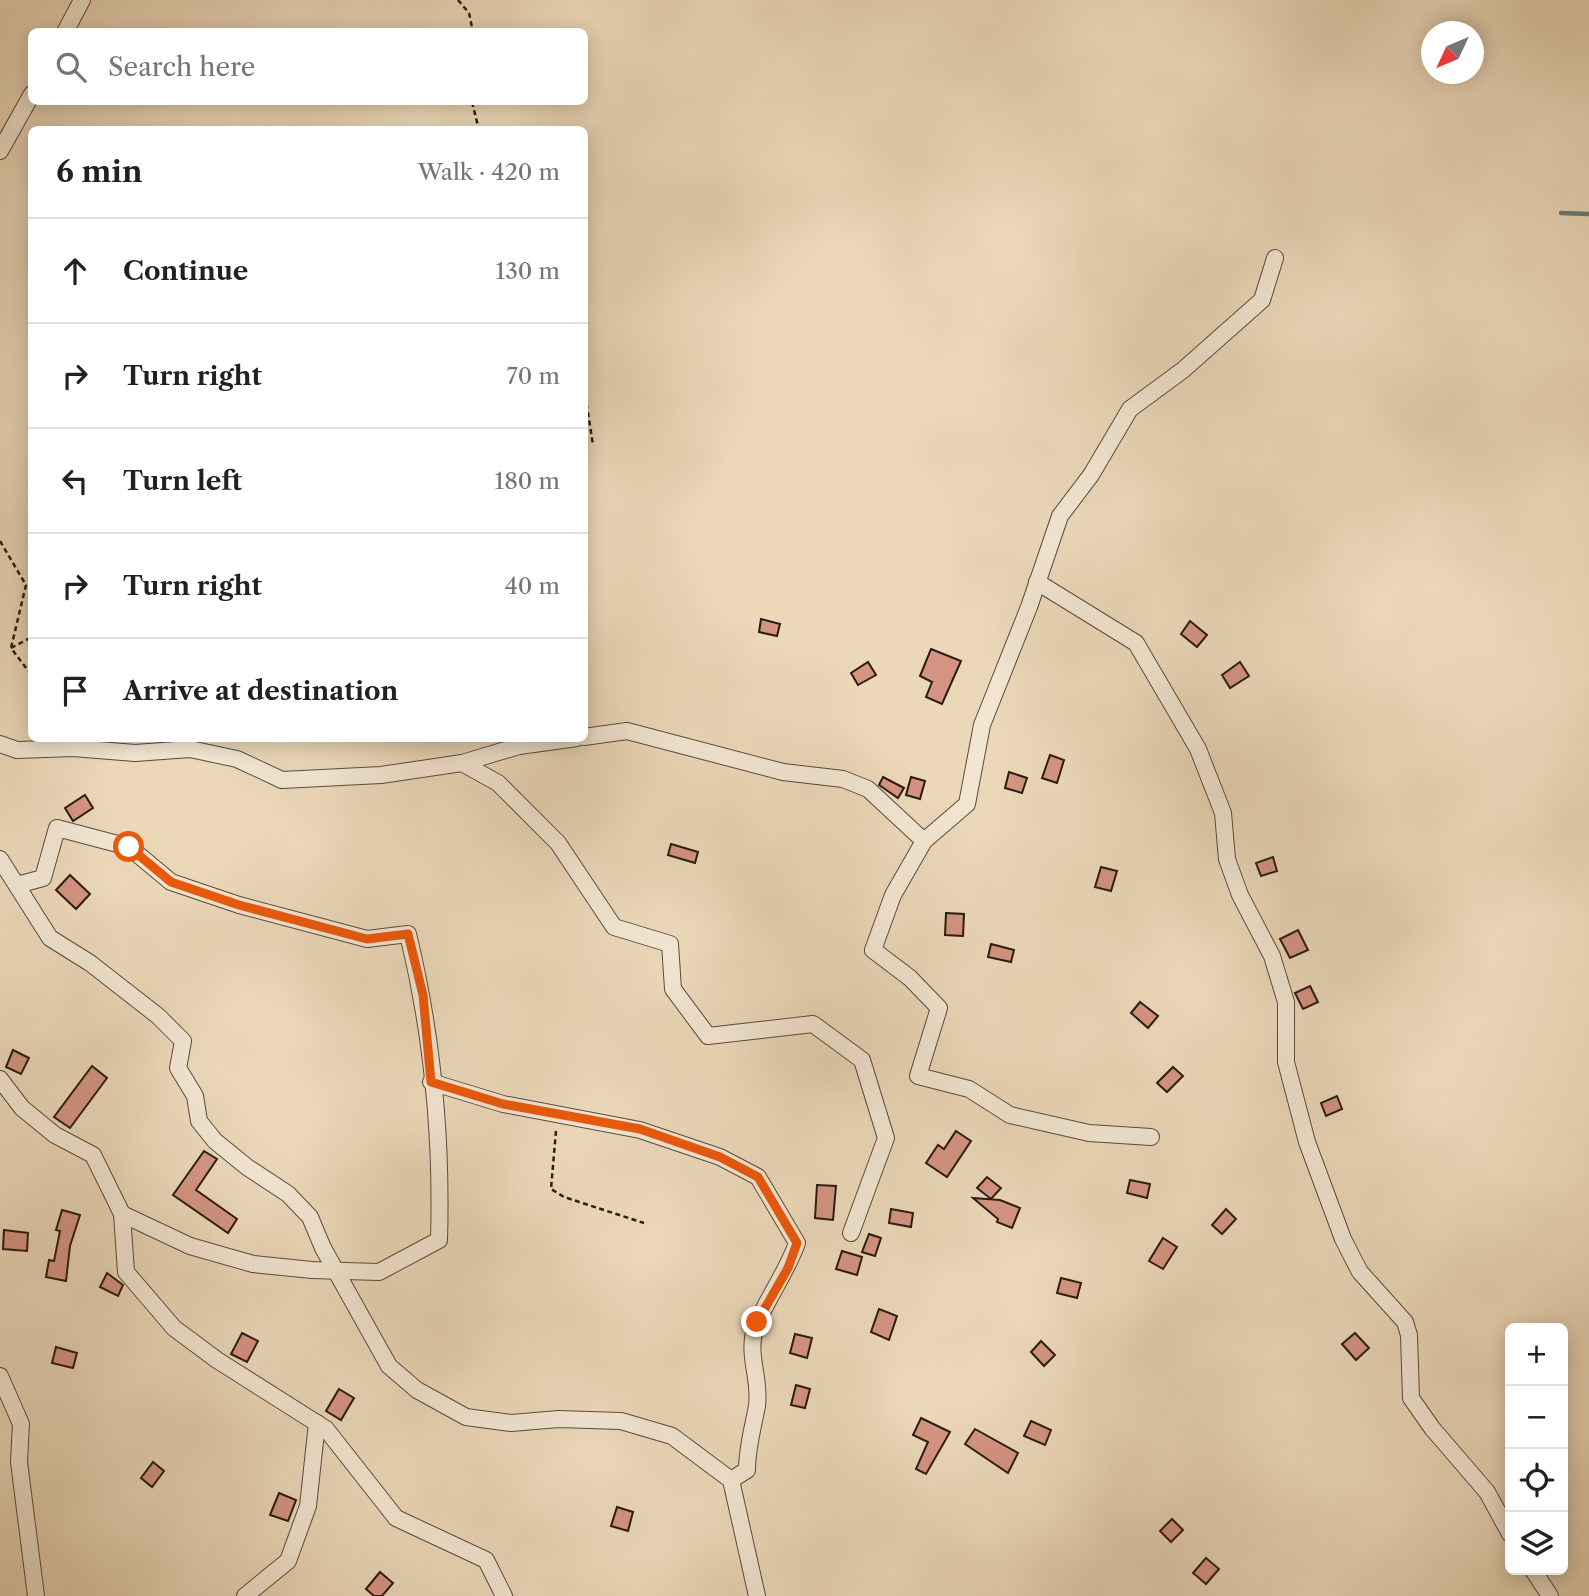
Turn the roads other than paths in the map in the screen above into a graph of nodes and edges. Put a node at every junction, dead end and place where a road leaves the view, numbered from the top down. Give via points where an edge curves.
1 (82, 0) edge
2 (67, 28) edge
3 (28, 101) edge
4 (0, 151) edge
5 (1275, 258) dead end
6 (1037, 582) junction
7 (588, 736) edge
8 (548, 742) edge
9 (0, 744) edge
10 (462, 763) junction
11 (924, 841) junction
12 (0, 859) edge
13 (17, 885) junction
14 (0, 1079) edge
15 (431, 1082) junction
16 (1151, 1137) dead end
17 (122, 1214) junction
18 (851, 1233) dead end
19 (335, 1270) junction
20 (0, 1376) edge
21 (317, 1423) junction
22 (731, 1480) junction
23 (1505, 1525) edge
24 (1536, 1575) edge
25 (36, 1596) edge
26 (245, 1596) edge
27 (504, 1596) edge
28 (757, 1596) edge
29 (1550, 1596) edge

1 - 2 street
3 - 4 street
5 - 6 street via 1262,300 1183,370 1130,409 1060,516
6 - 11 street via 982,725 967,804
6 - 23 street via 1136,643 1198,749 1223,813 1227,859 1272,956 1286,1002 1286,1062 1307,1142 1343,1239 1360,1272 1405,1322 1411,1398 1487,1492
7 - 11 street via 627,731 783,772 843,779 868,789
8 - 10 street
9 - 10 street via 17,750 135,753 190,749 237,759 282,780 381,775
10 - 18 street via 498,783 558,842 614,927 670,944 673,989 708,1036 813,1024 862,1060 886,1138
11 - 16 street via 893,895 873,950 939,1007 918,1076 969,1088 1010,1115 1089,1133
12 - 13 street
13 - 15 street via 43,878 57,828 129,847 171,882 239,905 367,939 408,934 423,995
13 - 19 street via 50,938 100,970 183,1041 178,1068 195,1096 199,1121 215,1141 310,1217
14 - 17 street via 22,1108 55,1135 93,1156
15 - 19 street via 441,1181 439,1240 379,1272
15 - 22 street via 503,1104 640,1129 720,1157 758,1177 797,1243 757,1322 750,1355 758,1381 757,1405 747,1444 747,1470
17 - 19 street via 190,1246 253,1264
17 - 21 street via 126,1272 174,1328
19 - 22 street via 389,1366 417,1390 466,1417 511,1423 621,1421 672,1436
20 - 25 street via 21,1424 19,1462
21 - 26 street via 308,1506 288,1561
21 - 27 street via 396,1518 486,1560
22 - 28 street
24 - 29 street

